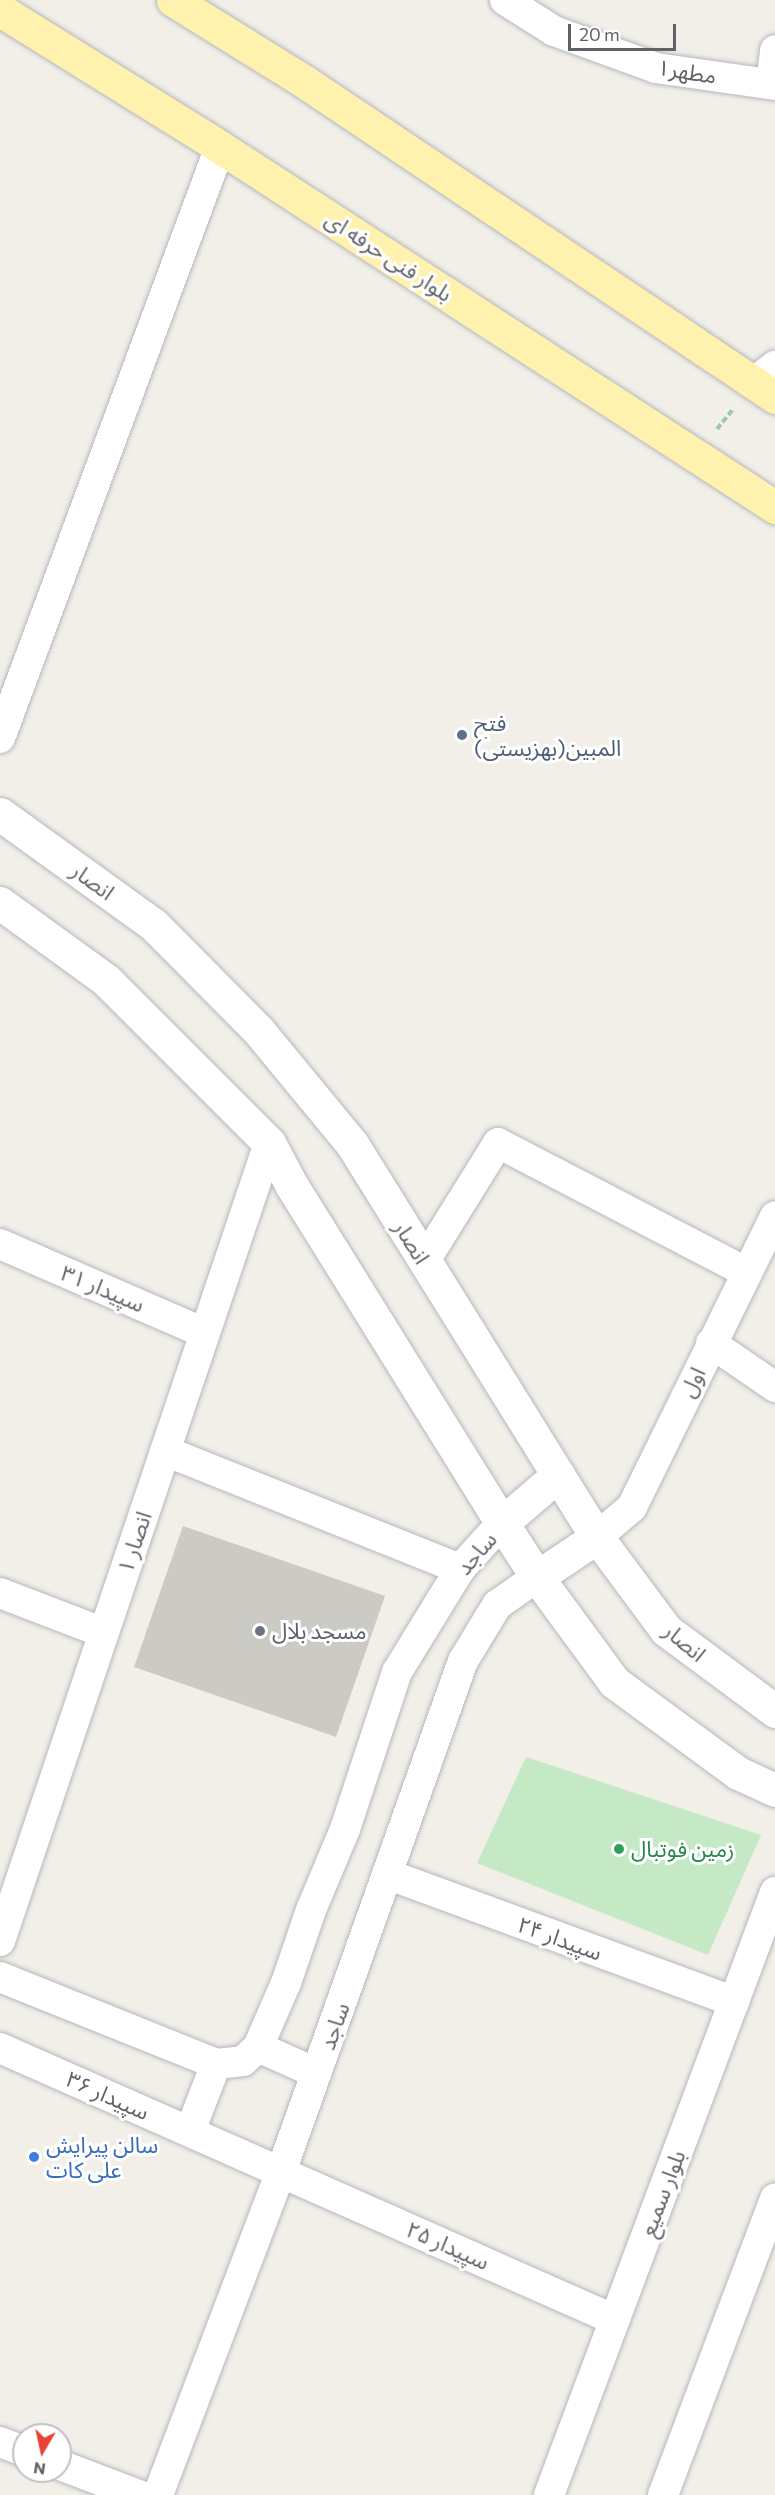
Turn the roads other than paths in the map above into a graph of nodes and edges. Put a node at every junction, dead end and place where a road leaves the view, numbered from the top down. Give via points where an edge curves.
1 (173, 0) edge
2 (505, 0) edge
3 (0, 10) edge
4 (775, 50) edge
5 (773, 84) edge
6 (220, 147) junction
7 (768, 382) edge
8 (775, 507) edge
9 (0, 738) edge
10 (0, 814) edge
11 (0, 903) edge
12 (269, 1143) junction
13 (775, 1216) edge
14 (0, 1244) edge
15 (424, 1262) junction
16 (746, 1272) junction
17 (205, 1333) junction
18 (711, 1344) junction
19 (775, 1387) edge
20 (165, 1451) junction
21 (558, 1475) junction
22 (502, 1523) junction
23 (597, 1537) junction
24 (460, 1569) junction
25 (537, 1577) junction
26 (0, 1593) edge
27 (104, 1633) junction
28 (775, 1711) edge
29 (775, 1790) edge
30 (387, 1874) junction
31 (775, 1892) edge
32 (0, 1941) edge
33 (0, 1977) edge
34 (734, 2002) junction
35 (258, 2047) junction
36 (0, 2048) edge
37 (216, 2064) junction
38 (316, 2073) junction
39 (189, 2131) junction
40 (281, 2172) junction
41 (773, 2211) edge
42 (615, 2320) junction
43 (72, 2470) edge
44 (139, 2495) edge
45 (158, 2495) edge
46 (549, 2495) edge
47 (663, 2495) edge

1 - 7 main road via 305,81
2 - 5 street, مطهر۱ via 554,31 656,68
3 - 6 main road, بلوار فنی حرفه ای
4 - 5 street
6 - 8 main road, بلوار فنی حرفه ای
6 - 9 street
10 - 15 main road, انصار via 154,925 258,1030 351,1144
11 - 12 main road via 106,980
12 - 17 street, انصار ۱
12 - 22 main road
13 - 16 street, اول
14 - 17 street, سپیدار ۳۱
15 - 16 street via 498,1143
15 - 21 main road, انصار
16 - 18 street, اول
17 - 20 street, انصار ۱
18 - 19 street
18 - 23 street, اول via 632,1506
20 - 24 street
20 - 27 street, انصار ۱
21 - 22 main road
21 - 23 main road, انصار
22 - 24 street, ساجد
22 - 25 main road
23 - 25 main road
23 - 28 main road, انصار via 666,1630
24 - 35 street, ساجد via 397,1672 345,1829
25 - 29 main road via 614,1682 738,1773
25 - 30 street, ساجد via 497,1605 463,1661
26 - 27 street
27 - 32 street, انصار ۱
30 - 34 street, سپیدار ۲۴
30 - 38 street, ساجد
31 - 34 street, بلوار سمیع
33 - 37 street
34 - 42 street, بلوار سمیع
35 - 37 street via 243,2061
35 - 38 street
36 - 39 street, سپیدار ۳۶
37 - 39 street
38 - 40 street, ساجد
39 - 40 street, سپیدار ۳۶
40 - 42 street, سپیدار ۲۵
40 - 45 street, ساجد
41 - 47 street
42 - 46 street, بلوار سمیع
43 - 44 street

